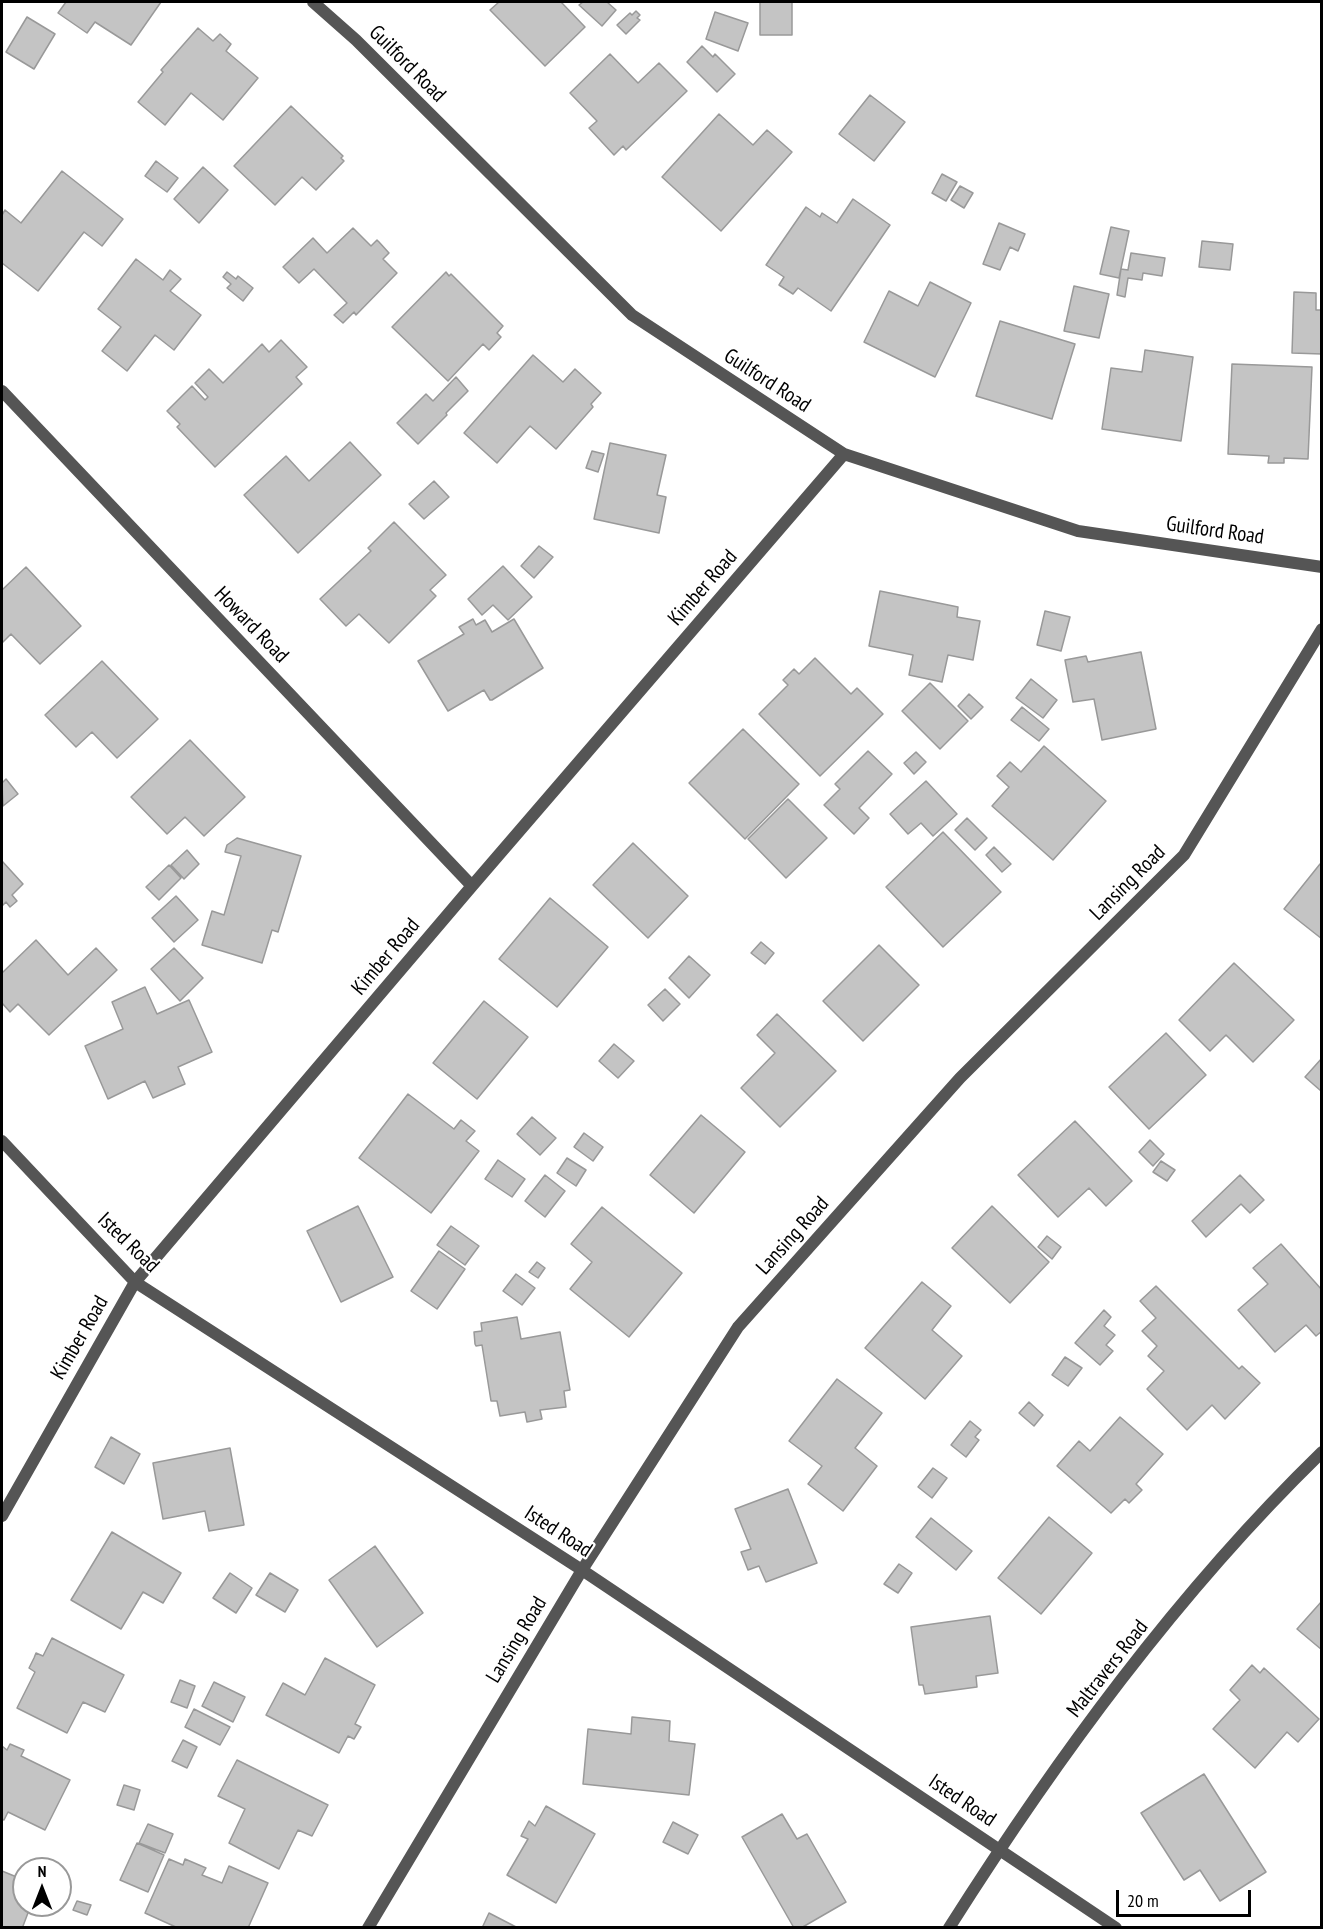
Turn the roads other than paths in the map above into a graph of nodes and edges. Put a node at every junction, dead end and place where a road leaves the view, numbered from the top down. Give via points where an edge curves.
1 (313, 2) edge
2 (2, 391) edge
3 (844, 454) junction
4 (1322, 567) edge
5 (1322, 629) edge
6 (472, 886) junction
7 (2, 1141) edge
8 (135, 1282) junction
9 (1322, 1452) edge
10 (2, 1516) edge
11 (582, 1570) junction
12 (999, 1849) junction
13 (368, 1928) edge
14 (949, 1928) edge
15 (1116, 1928) edge

1 - 3 street, Guilford Road via 632,315
2 - 6 street, Howard Road
3 - 4 street, Guilford Road via 1078,531
3 - 6 street, Kimber Road
5 - 11 street, Lansing Road via 1184,855 960,1078 738,1327
6 - 8 street, Kimber Road
7 - 8 street, Isted Road
8 - 10 street, Kimber Road
8 - 11 street, Isted Road
9 - 12 street, Maltravers Road via 1206,1575 1068,1752
11 - 12 street, Isted Road
11 - 13 street, Lansing Road
12 - 14 street, Maltravers Road
12 - 15 street, Isted Road

